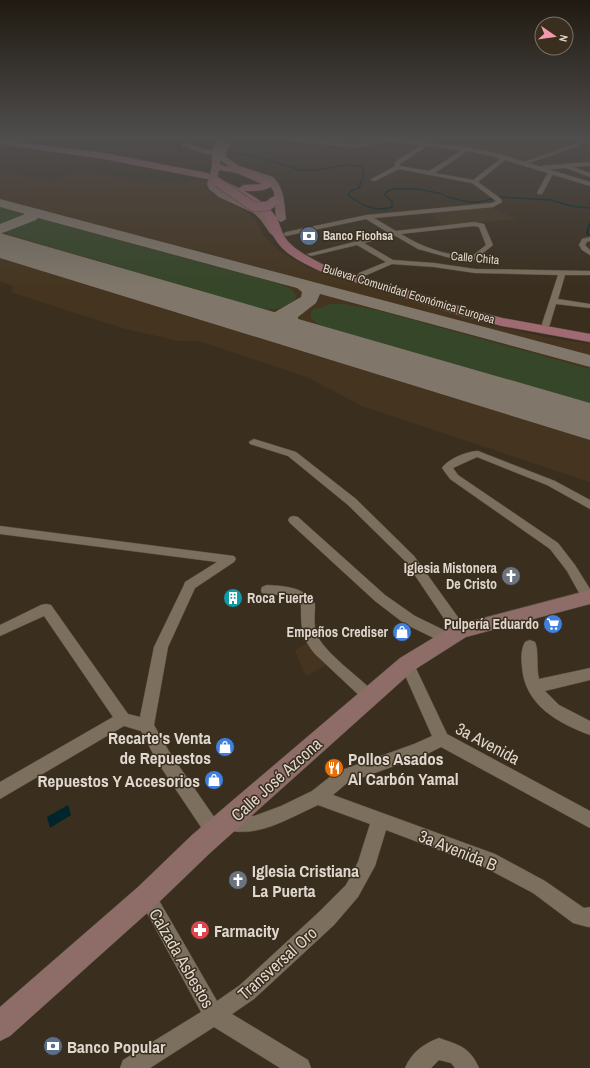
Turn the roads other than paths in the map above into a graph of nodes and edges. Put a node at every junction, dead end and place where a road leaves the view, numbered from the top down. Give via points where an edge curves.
1 (213, 188) edge
2 (230, 188) edge
3 (233, 188) edge
4 (241, 188) edge
5 (261, 188) edge
6 (273, 188) edge
7 (277, 188) edge
8 (482, 188) edge
9 (543, 188) edge
10 (245, 189) junction
11 (540, 193) dead end
12 (274, 198) junction
13 (423, 212) junction
14 (367, 217) junction
15 (429, 217) dead end
16 (281, 219) junction
17 (435, 222) dead end
18 (441, 227) junction
19 (395, 234) junction
20 (283, 235) junction
21 (589, 239) edge
22 (359, 242) junction
23 (590, 253) edge
24 (311, 254) junction
25 (391, 262) junction
26 (562, 273) junction
27 (590, 273) edge
28 (362, 276) junction
29 (553, 301) junction
30 (590, 306) edge
31 (546, 324) junction
32 (590, 331) edge
33 (590, 338) edge
34 (254, 442) dead end
35 (590, 505) edge
36 (294, 520) dead end
37 (0, 530) edge
38 (267, 590) dead end
39 (589, 597) edge
40 (0, 631) edge
41 (454, 634) junction
42 (530, 646) dead end
43 (407, 664) junction
44 (590, 674) edge
45 (537, 692) junction
46 (369, 696) junction
47 (123, 719) junction
48 (146, 726) junction
49 (590, 728) edge
50 (441, 739) junction
51 (0, 791) edge
52 (318, 797) junction
53 (380, 820) junction
54 (590, 820) edge
55 (222, 827) junction
56 (147, 896) junction
57 (590, 916) edge
58 (214, 1015) junction
59 (0, 1026) edge
60 (130, 1068) edge
61 (300, 1068) edge
62 (416, 1068) edge
63 (468, 1068) edge

1 - 20 main road via 257,211 273,231
2 - 12 main road, bridge via 254,207 268,206
3 - 20 main road, Bulevar Comunidad Económica Europea via 258,203
4 - 10 main road, Bulevar Comunidad Económica Europea
5 - 10 main road
6 - 12 main road
7 - 16 main road
8 - 13 street via 499,202 493,205
9 - 11 street
10 - 12 main road via 268,192
10 - 16 main road, Bulevar Comunidad Económica Europea via 266,202
13 - 14 street
13 - 15 street
14 - 19 street
14 - 20 street
16 - 20 main road, Bulevar Comunidad Económica Europea
17 - 18 street
18 - 19 street
18 - 19 street via 474,224 482,226 489,246 473,260 420,248
19 - 22 street
20 - 24 main road, Bulevar Comunidad Económica Europea
20 - 33 main road, Bulevar Comunidad Económica Europea via 294,252 304,259 346,276 502,322
21 - 23 street via 584,240 582,245
22 - 24 street
22 - 25 street
24 - 28 main road, Bulevar Comunidad Económica Europea
25 - 26 street, Calle Chita via 475,271
25 - 28 street, Calle Chita
26 - 27 street, Calle Chita
26 - 29 street
28 - 31 main road, Bulevar Comunidad Económica Europea via 503,315
29 - 30 street
29 - 31 street
31 - 32 main road, Bulevar Comunidad Económica Europea
34 - 41 street via 292,454 352,502 410,559
35 - 39 street via 551,483 478,454 472,454 447,468 454,477 554,546
36 - 41 street via 380,598 410,620
37 - 48 street via 230,559 190,585 161,647
38 - 46 street via 300,595 308,604 310,637 324,654
39 - 41 main road, Calle José Azcona
40 - 47 street via 46,609
41 - 43 main road, Calle José Azcona
42 - 45 street via 528,664 530,677
43 - 46 main road, Calle José Azcona
43 - 50 street, 3a Avenida
44 - 45 street via 540,685
45 - 49 street via 543,702 557,714
46 - 55 main road, Calle José Azcona
47 - 48 street
47 - 51 street
48 - 55 street via 164,758
50 - 52 street via 420,750 342,777
50 - 54 street, 3a Avenida
52 - 53 street, 3a Avenida B
52 - 55 street via 254,824
53 - 57 street, 3a Avenida B via 489,860 539,887 580,916
53 - 58 street, Transversal Oro via 366,866 352,891 327,918 247,992
55 - 56 main road, Calle José Azcona
56 - 58 street, Calzada Asbestos
56 - 59 main road, Calle José Azcona
58 - 60 street, Transversal Oro
58 - 61 street, Calzada Asbestos
62 - 63 street via 431,1052 439,1049 458,1055

